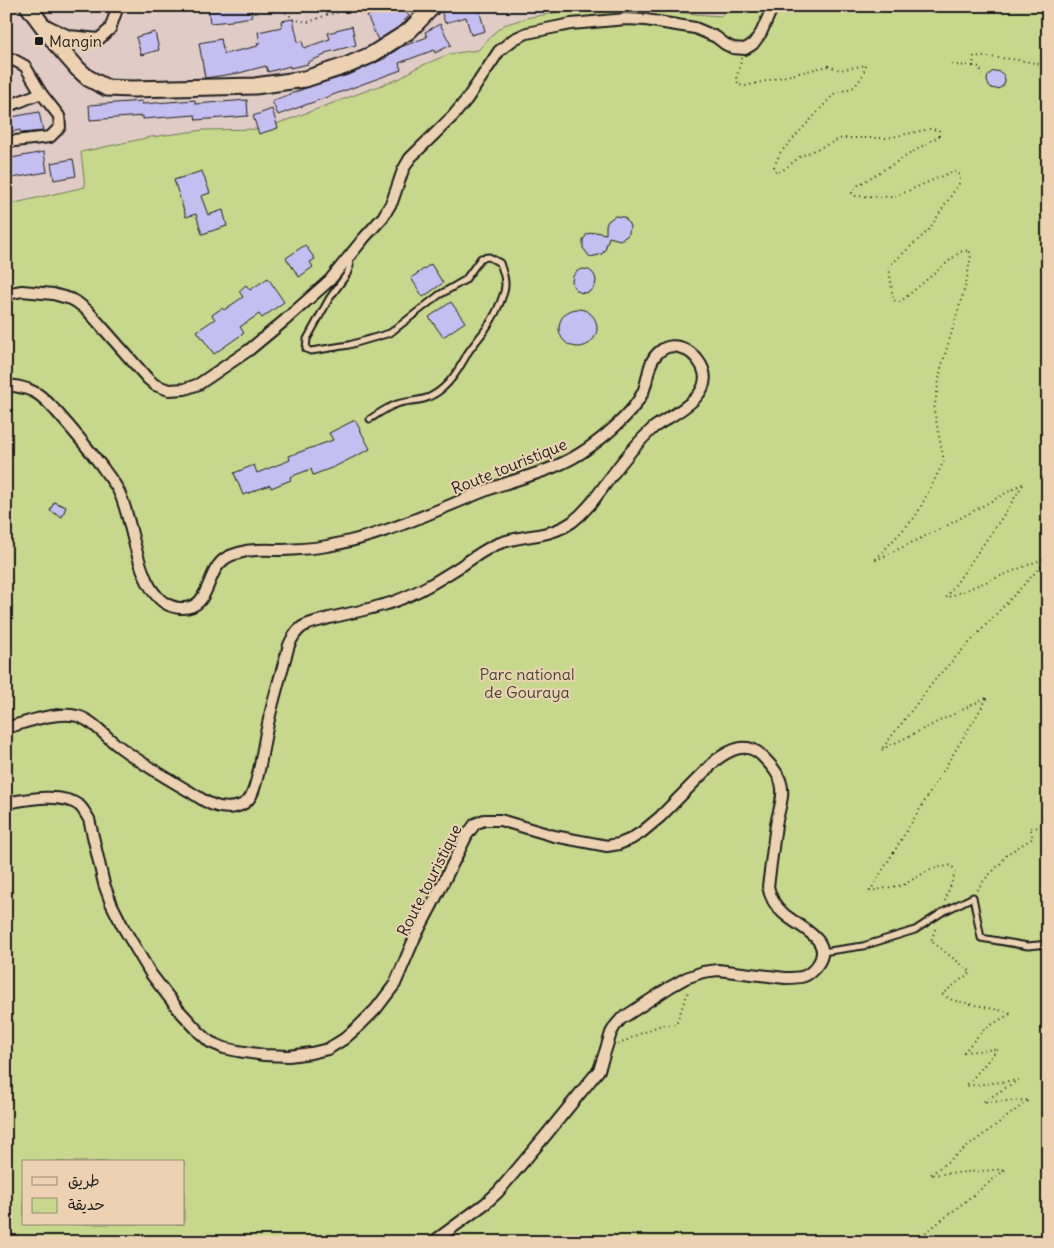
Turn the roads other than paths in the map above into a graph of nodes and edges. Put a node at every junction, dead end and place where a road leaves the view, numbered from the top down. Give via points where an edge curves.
1 (28, 6) edge
2 (118, 6) edge
3 (433, 6) edge
4 (773, 6) edge
5 (41, 24) junction
6 (6, 60) edge
7 (41, 93) junction
8 (6, 108) edge
9 (6, 142) edge
10 (349, 256) junction
11 (6, 294) edge
12 (6, 385) edge
13 (370, 419) dead end
14 (6, 728) edge
15 (6, 803) edge
16 (1048, 944) edge
17 (822, 952) junction
18 (433, 1242) edge

1 - 5 main road
2 - 5 street via 110,29 99,39 69,36
3 - 5 main road via 409,31 371,55 305,79 255,86 107,88 78,69
4 - 10 street via 761,33 745,49 732,48 695,28 626,19 571,24 514,39 499,51 462,104 410,158 383,218
6 - 7 street via 12,59 25,66
7 - 8 street
7 - 9 street via 59,116 60,127 50,137
10 - 11 street via 330,280 249,350 199,384 185,389 169,390 155,385 88,311 71,299 22,291
10 - 13 lane via 347,274 307,339 306,349 349,345 390,333 439,295 465,280 481,258 489,257 500,263 505,276 505,291 496,311 462,365 443,388 433,396 394,405
12 - 14 street, Route touristique via 26,388 41,396 93,454 120,493 149,586 169,607 189,608 200,602 214,571 231,555 344,543 560,465 620,422 643,392 654,358 664,348 674,346 685,350 697,360 705,376 696,398 644,437 588,508 561,528 495,545 409,596 314,622 297,631 289,645 273,702 251,797 242,804 228,808 214,805 146,766 84,718 43,718
15 - 17 street, Route touristique via 57,798 78,805 84,811 89,819 111,903 151,974 178,1009 210,1042 238,1051 289,1056 311,1053 328,1049 359,1026 395,984 415,937 475,824 484,820 500,820 554,836 607,846 620,844 660,817 716,760 740,748 747,747 760,754 778,775 782,785 768,886 770,894 783,914 815,936
16 - 17 lane via 1028,946 981,938 973,897 915,930 863,946
17 - 18 street via 821,960 805,976 785,978 718,970 703,972 670,987 621,1020 610,1033 598,1070 498,1192

